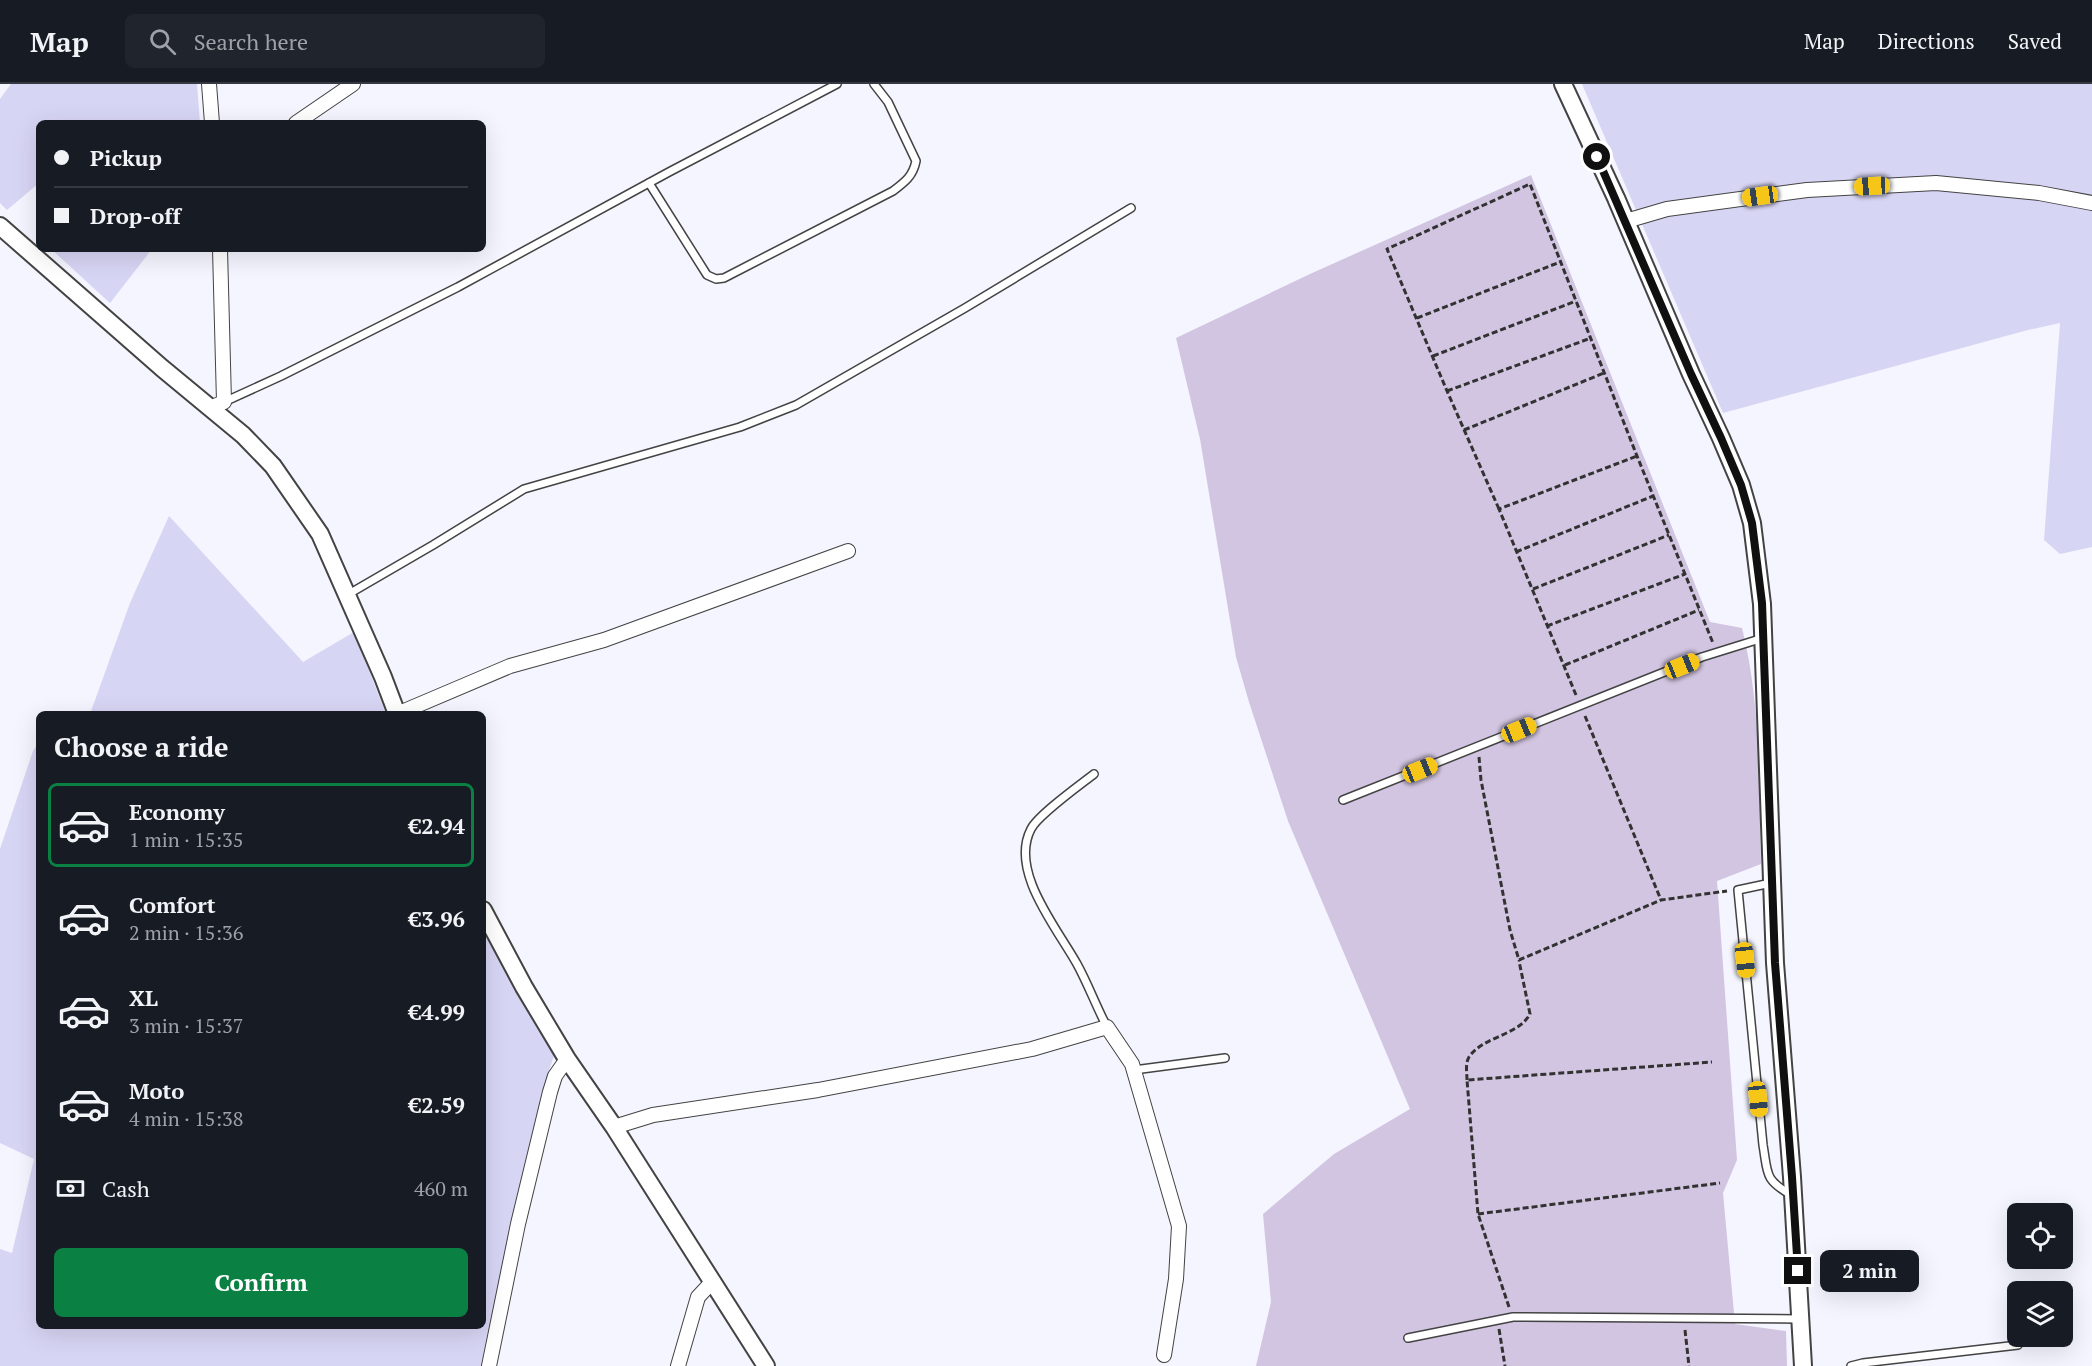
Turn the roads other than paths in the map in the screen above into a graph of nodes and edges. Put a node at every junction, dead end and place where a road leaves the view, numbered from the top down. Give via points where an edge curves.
1 (209, 84) edge
2 (353, 84) edge
3 (837, 84) edge
4 (874, 84) edge
5 (1563, 84) edge
6 (212, 120) edge
7 (300, 120) edge
8 (649, 183) junction
9 (2092, 203) edge
10 (1131, 208) dead end
11 (1626, 221) junction
12 (0, 226) edge
13 (220, 252) edge
14 (217, 405) junction
15 (848, 551) dead end
16 (347, 595) junction
17 (1763, 638) junction
18 (396, 711) edge
19 (404, 711) edge
20 (1094, 774) dead end
21 (1343, 800) dead end
22 (1771, 883) junction
23 (486, 916) edge
24 (1107, 1027) junction
25 (1225, 1058) dead end
26 (567, 1059) junction
27 (1134, 1071) junction
28 (614, 1127) junction
29 (1793, 1196) junction
30 (712, 1281) junction
31 (1800, 1319) junction
32 (1408, 1338) dead end
33 (2007, 1346) edge
34 (1164, 1355) dead end
35 (489, 1366) edge
36 (678, 1366) edge
37 (766, 1366) edge
38 (1803, 1366) edge
39 (1851, 1366) edge

1 - 6 street
2 - 7 street
3 - 8 lane
4 - 8 lane via 888,102 916,160 909,178 893,191 724,278 707,275
5 - 11 street
8 - 14 lane via 458,287
9 - 11 street via 2039,193 1936,183 1807,190 1667,209
10 - 16 lane via 796,405 740,427 524,489
11 - 17 street via 1741,485 1758,563
12 - 14 street
13 - 14 street
14 - 16 street via 273,466 320,534
15 - 19 street via 604,640 510,666
16 - 18 street
17 - 21 lane
17 - 22 street
20 - 24 lane via 1035,823 1028,836 1027,856 1034,891
22 - 29 street
22 - 29 lane via 1738,890 1768,1177
23 - 26 street
24 - 27 street
24 - 28 street via 1032,1049 653,1115
25 - 27 lane
26 - 28 street
26 - 35 street via 550,1092
27 - 34 street via 1179,1226 1176,1279
28 - 30 street
29 - 31 street
30 - 36 street via 698,1297
30 - 37 street
31 - 32 lane via 1513,1317
31 - 38 street
33 - 39 lane

